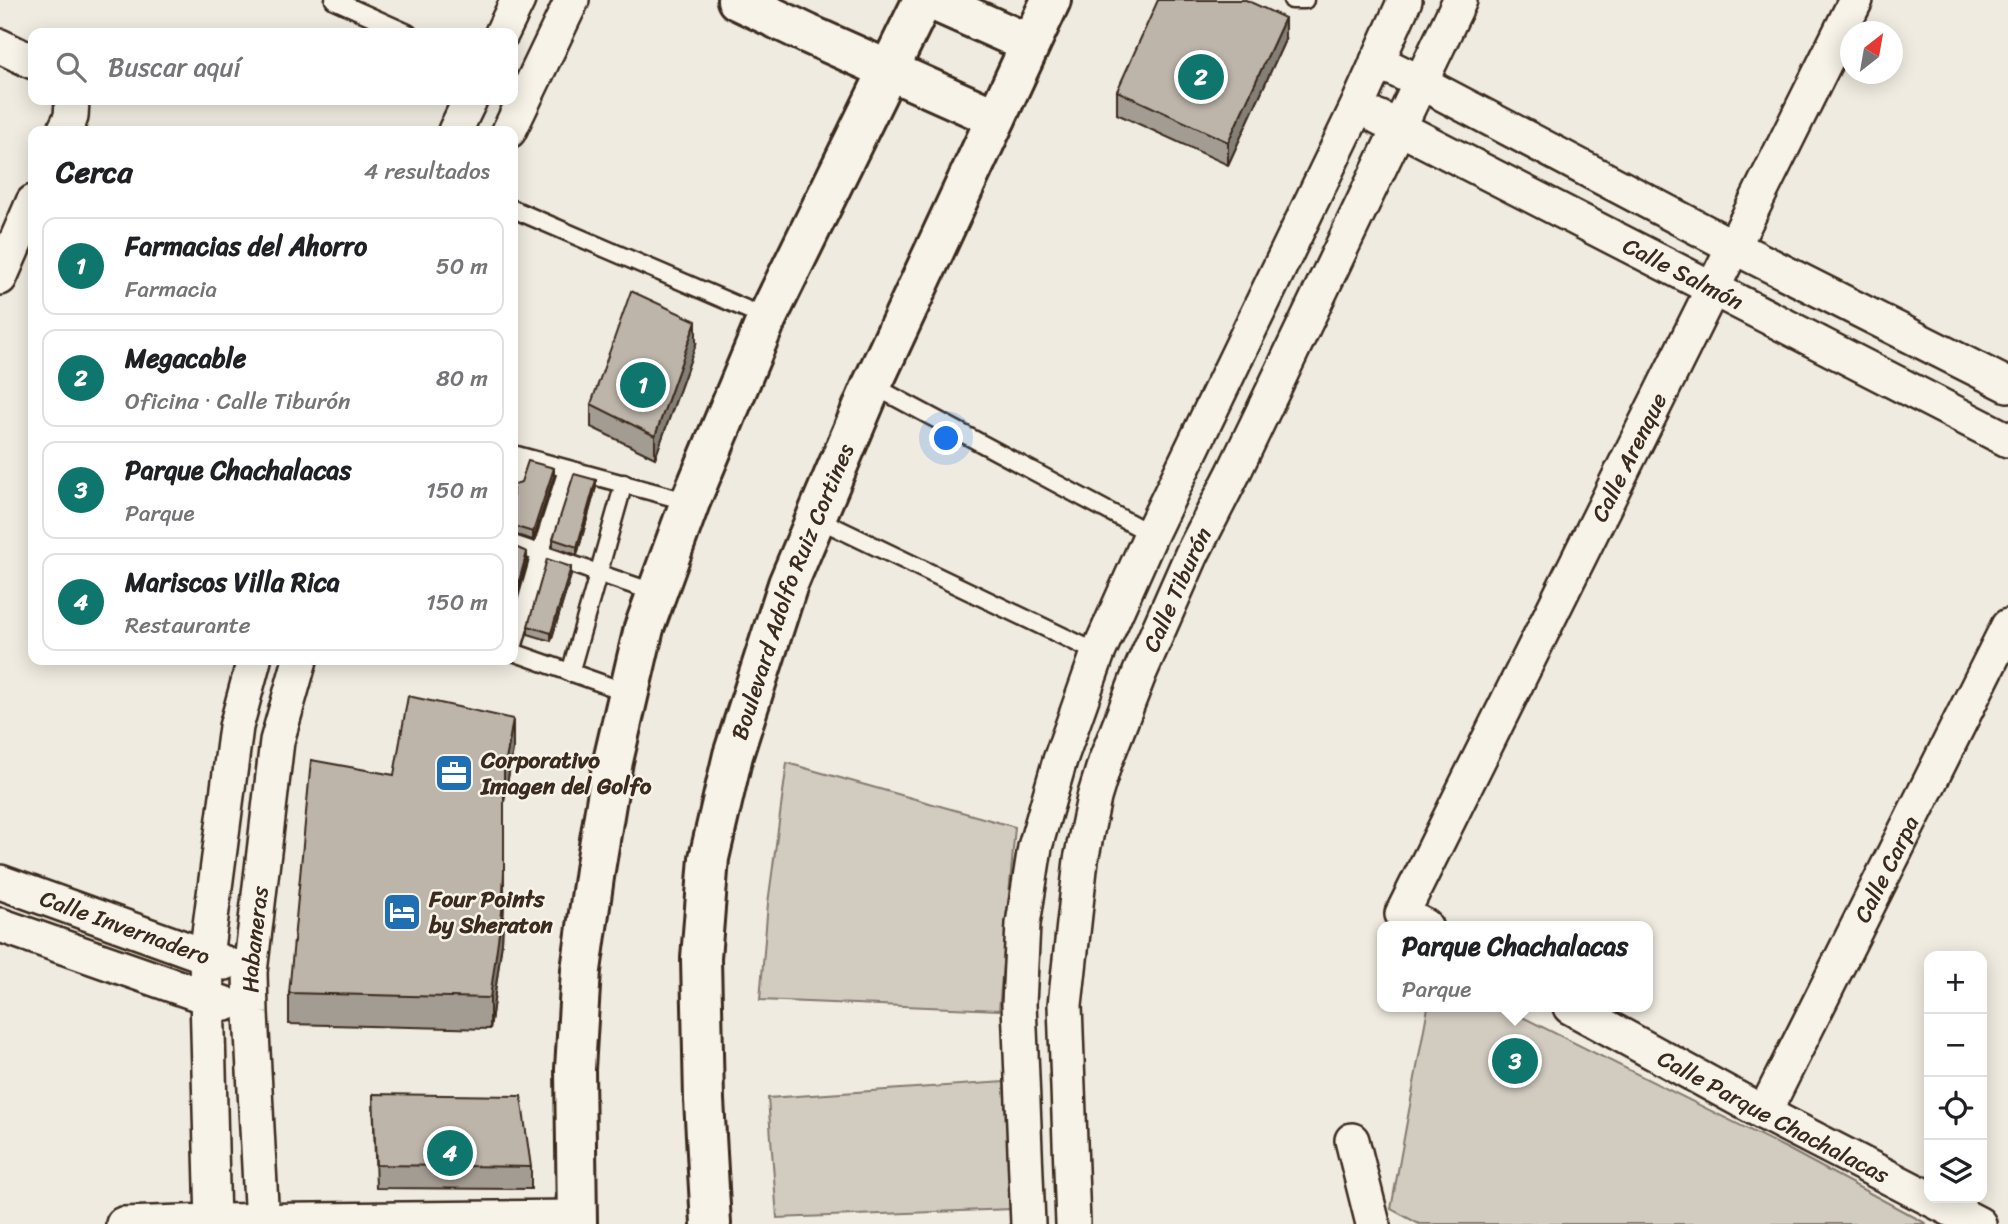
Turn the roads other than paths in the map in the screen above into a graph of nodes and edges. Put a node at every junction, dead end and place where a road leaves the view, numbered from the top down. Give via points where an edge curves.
1 (334, 0) edge
2 (518, 0) edge
3 (572, 0) edge
4 (737, 0) edge
5 (923, 0) edge
6 (931, 0) edge
7 (1051, 0) edge
8 (1292, 0) edge
9 (1305, 0) edge
10 (1405, 0) edge
11 (1460, 0) edge
12 (1856, 0) edge
13 (397, 28) edge
14 (504, 28) edge
15 (1030, 44) junction
16 (0, 46) edge
17 (28, 59) edge
18 (1377, 61) junction
19 (889, 70) junction
20 (1420, 82) junction
21 (72, 105) edge
22 (468, 105) edge
23 (1357, 107) junction
24 (996, 118) junction
25 (66, 126) edge
26 (457, 126) edge
27 (511, 126) edge
28 (1399, 126) junction
29 (518, 211) edge
30 (28, 214) edge
31 (1732, 246) junction
32 (0, 278) edge
33 (1713, 288) junction
34 (767, 318) junction
35 (872, 385) junction
36 (2008, 385) edge
37 (2008, 440) edge
38 (518, 456) edge
39 (567, 470) junction
40 (624, 483) junction
41 (690, 502) junction
42 (816, 518) junction
43 (1151, 534) junction
44 (518, 546) edge
45 (540, 554) junction
46 (598, 574) junction
47 (657, 594) junction
48 (2008, 626) edge
49 (518, 632) edge
50 (518, 652) edge
51 (1098, 653) junction
52 (253, 665) edge
53 (299, 665) edge
54 (570, 673) junction
55 (629, 693) junction
56 (0, 883) edge
57 (1413, 920) edge
58 (0, 925) edge
59 (206, 956) junction
60 (250, 972) junction
61 (207, 998) junction
62 (1579, 1012) edge
63 (251, 1013) junction
64 (1764, 1114) junction
65 (1352, 1140) dead end
66 (577, 1221) edge
67 (262, 1222) edge
68 (213, 1223) edge
69 (122, 1224) edge
70 (710, 1224) edge
71 (1028, 1224) edge
72 (1073, 1224) edge
73 (1373, 1224) edge
74 (1979, 1224) edge

1 - 13 lane
2 - 14 street
3 - 27 street
4 - 19 main road
5 - 19 main road
6 - 15 main road
7 - 15 main road, Boulevard Adolfo Ruiz Cortines
8 - 9 lane
10 - 18 street, Calle Tiburón
11 - 20 street, Calle Tiburón
12 - 31 street, Calle Arenque
15 - 24 main road, Boulevard Adolfo Ruiz Cortines
16 - 17 street
18 - 20 street, Calle Salmón
18 - 23 street, Calle Tiburón
19 - 24 main road
19 - 34 main road
20 - 28 street, Calle Tiburón
20 - 31 street, Calle Salmón
21 - 25 street
22 - 26 street
23 - 28 street, Calle Salmón
23 - 43 street, Calle Tiburón
24 - 35 main road, Boulevard Adolfo Ruiz Cortines
28 - 33 street, Calle Salmón
28 - 72 street, Calle Tiburón via 1192,554 1140,672 1094,798 1081,860 1065,1005
29 - 34 lane
30 - 32 street
31 - 33 street, Calle Arenque
31 - 36 street, Calle Salmón
33 - 37 street, Calle Salmón
33 - 57 street, Calle Arenque
34 - 41 main road
35 - 42 main road, Boulevard Adolfo Ruiz Cortines
35 - 43 lane
38 - 39 lane
39 - 40 lane
39 - 45 lane
40 - 41 lane
40 - 46 lane
41 - 47 main road
42 - 51 lane
42 - 70 main road, Boulevard Adolfo Ruiz Cortines via 788,584 733,755 709,858 701,958
43 - 51 street, Calle Tiburón
44 - 45 lane
45 - 46 lane
45 - 49 lane
46 - 47 lane
46 - 54 lane
47 - 55 main road
48 - 64 street, Calle Carpa
50 - 54 lane
51 - 71 street, Calle Tiburón via 1035,847 1023,924 1019,1004
52 - 59 street, Habaneras via 236,726
53 - 60 street, Habaneras via 277,741
54 - 55 lane
55 - 66 main road via 613,761 581,970 575,1069
56 - 59 street, Calle Invernadero
58 - 61 street, Calle Invernadero
59 - 60 street, Calle Invernadero
59 - 61 street, Habaneras
60 - 63 street, Habaneras
61 - 63 street, Calle Invernadero
61 - 68 street, Habaneras
62 - 64 street, Calle Parque Chachalacas
63 - 67 street, Habaneras
64 - 74 street, Calle Parque Chachalacas
65 - 73 street
66 - 67 street
67 - 68 street
68 - 69 street

